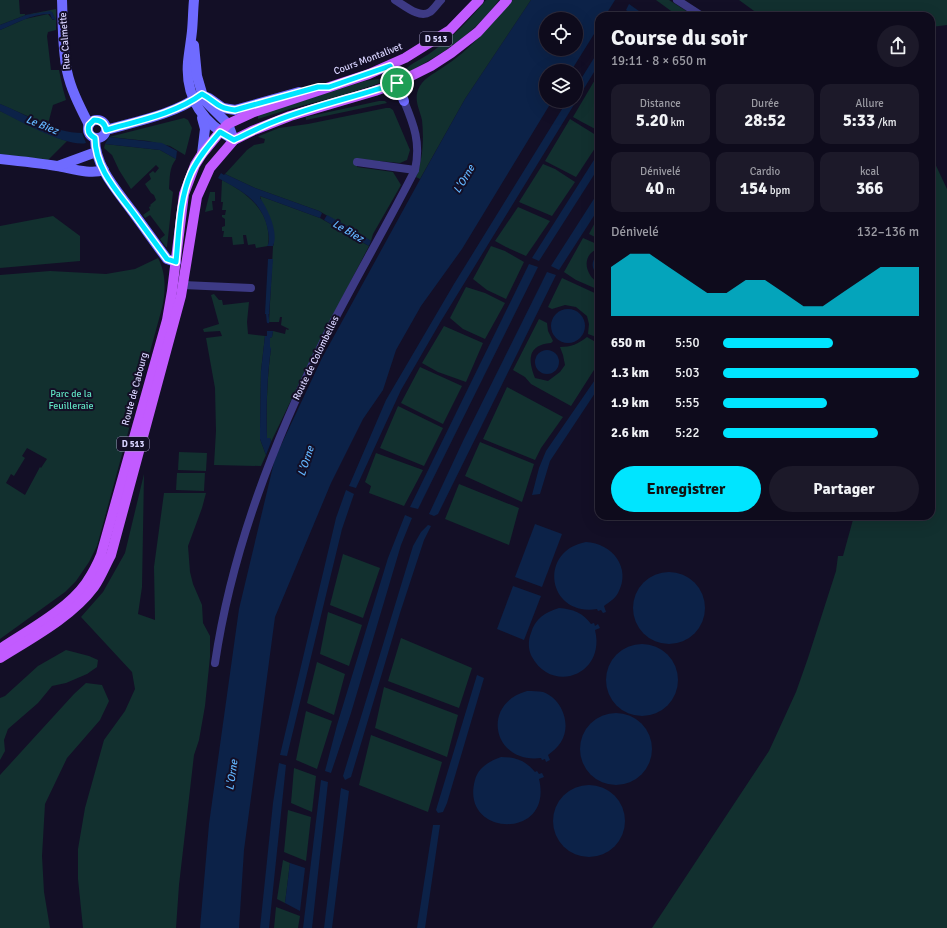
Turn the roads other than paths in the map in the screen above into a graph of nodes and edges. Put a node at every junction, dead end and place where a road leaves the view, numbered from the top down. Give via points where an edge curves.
1 (62, 0) edge
2 (194, 0) edge
3 (395, 0) edge
4 (440, 0) edge
5 (479, 0) edge
6 (507, 0) edge
7 (677, 0) edge
8 (696, 12) edge
9 (390, 66) junction
10 (397, 83) junction
11 (329, 87) junction
12 (198, 97) junction
13 (404, 101) joint
14 (200, 112) junction
15 (228, 124) junction
16 (89, 125) junction
17 (106, 130) junction
18 (220, 132) junction
19 (95, 138) junction
20 (234, 140) junction
21 (96, 152) junction
22 (202, 154) junction
23 (0, 159) edge
24 (357, 162) dead end
25 (58, 166) junction
26 (104, 170) junction
27 (415, 170) junction
28 (176, 262) junction
29 (184, 284) junction
30 (251, 288) dead end
31 (0, 649) edge
32 (0, 658) edge
33 (215, 663) dead end

1 - 16 street, Rue Calmette via 66,70 76,100
2 - 12 street via 192,31
3 - 4 street via 420,14 429,13
5 - 9 main road, Cours Montalivet / D 513 via 450,30
6 - 10 main road, D 513 via 478,32 463,44 431,66
7 - 8 street
9 - 10 street, Route de Colombelles
9 - 11 main road, Cours Montalivet / D 513
10 - 13 street, Route de Colombelles
10 - 20 main road, D 513 via 272,122
11 - 12 street via 318,87 235,110 223,108 209,98
11 - 15 main road, Cours Montalivet / D 513 via 270,106
12 - 14 street
12 - 15 street
12 - 17 street via 154,116
13 - 27 street, Route de Colombelles via 418,142
14 - 18 street
14 - 22 street via 205,128
15 - 18 main road, Route de Cabourg / D 513
15 - 20 street
16 - 17 street via 94,120 101,121
16 - 19 street via 88,131
17 - 19 street via 102,136
18 - 20 street
18 - 22 main road, Route de Cabourg / D 513
19 - 21 street
20 - 29 main road, Route de Cabourg / D 513 via 210,168 199,191
21 - 25 street
21 - 26 street
22 - 28 main road, Route de Cabourg / D 513 via 184,194
23 - 25 street
24 - 27 street
25 - 26 street via 71,170
26 - 28 street via 167,259
27 - 33 street, Route de Colombelles via 325,338 272,454 251,512 235,568
28 - 31 main road, Route de Cabourg / D 513 via 167,320 101,555 91,576 74,598
29 - 30 street
29 - 32 main road, Route de Cabourg / D 513 via 111,554 99,578 71,611

